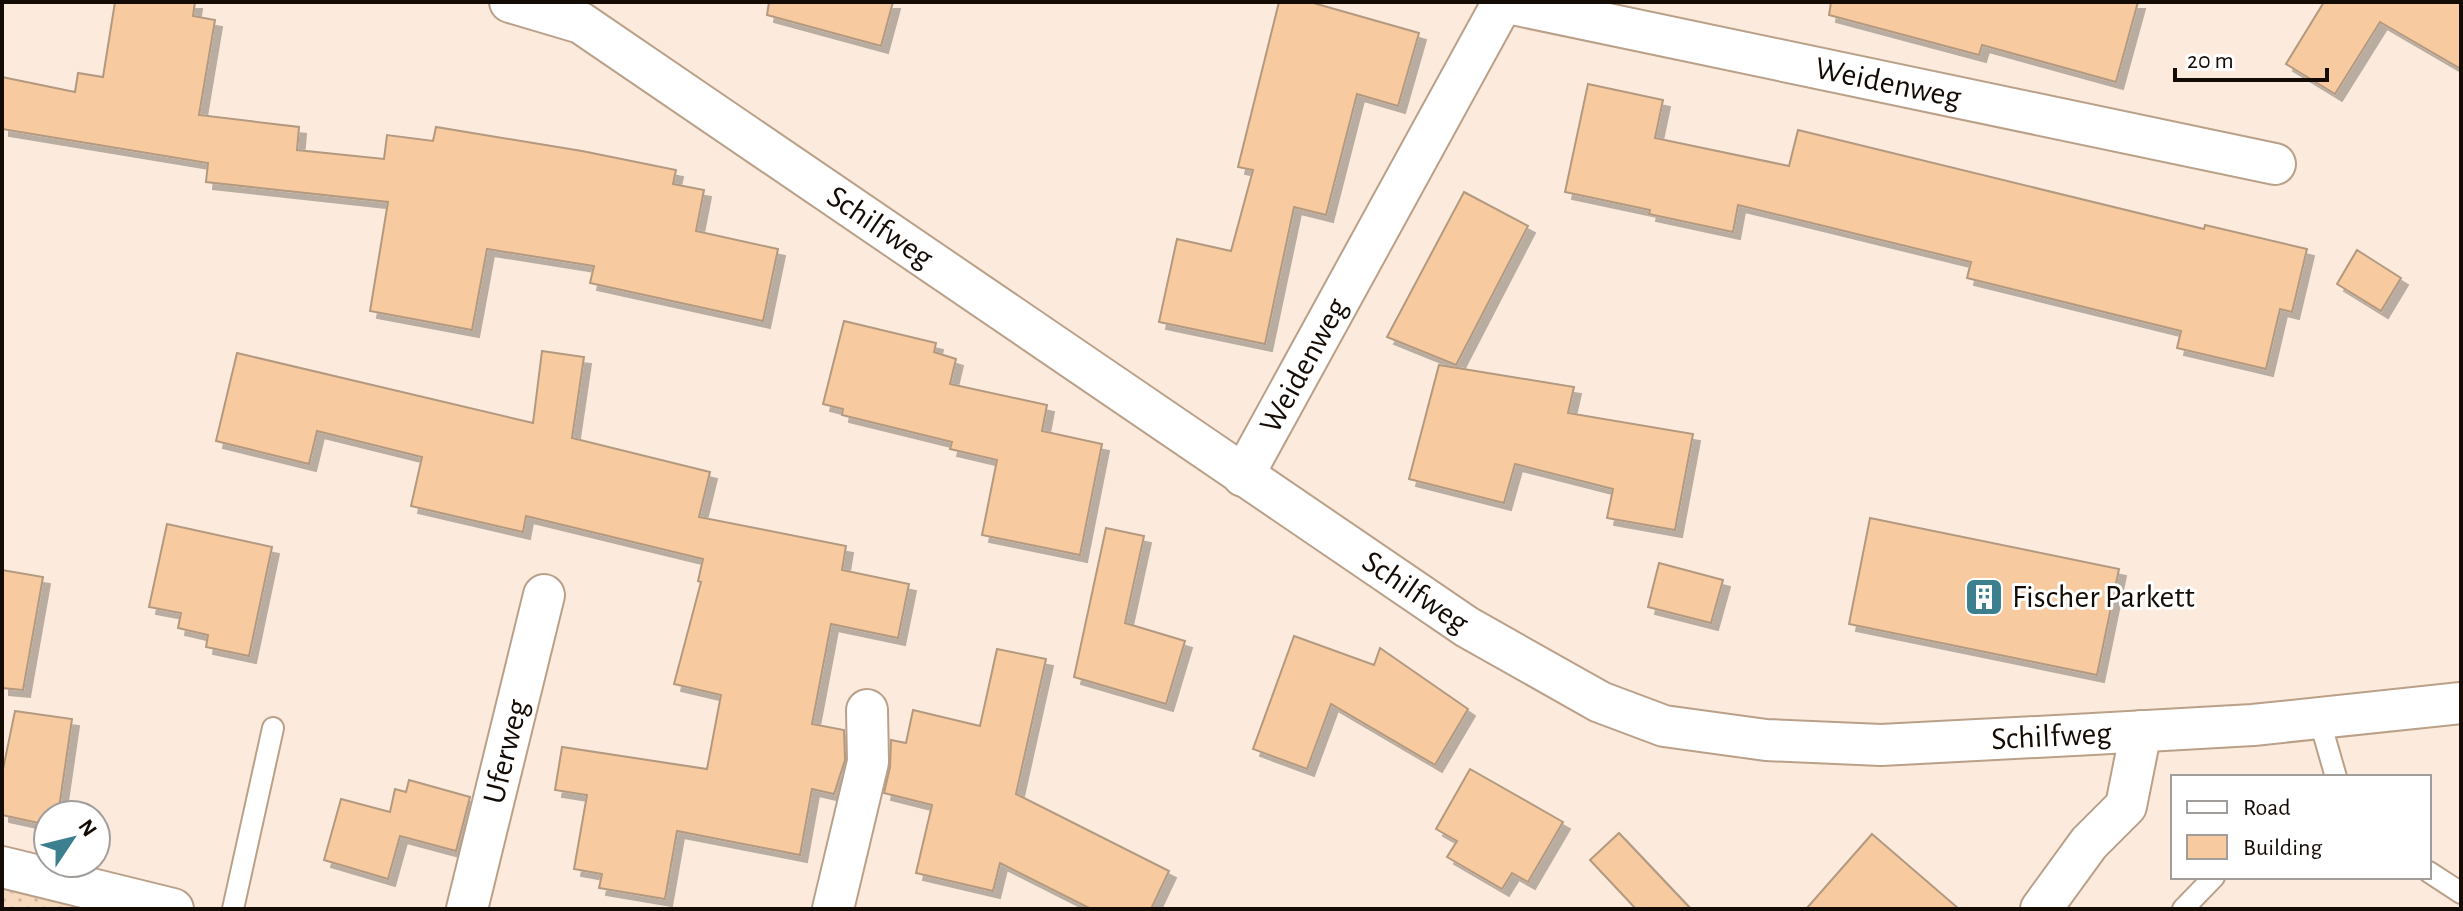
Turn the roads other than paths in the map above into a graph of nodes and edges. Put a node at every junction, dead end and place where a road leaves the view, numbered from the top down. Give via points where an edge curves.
1 (510, 2) edge
2 (2275, 164) dead end
3 (1243, 476) junction
4 (544, 595) dead end
5 (2461, 703) edge
6 (867, 710) dead end
7 (2319, 718) junction
8 (273, 728) dead end
9 (2141, 731) junction
10 (2335, 775) edge
11 (2, 867) edge
12 (2431, 873) edge
13 (2212, 879) edge
14 (2461, 893) edge
15 (173, 909) edge
16 (233, 909) edge
17 (467, 909) edge
18 (833, 909) edge
19 (2041, 909) edge
20 (2183, 909) edge

1 - 3 street, Schilfweg via 581,23
2 - 3 street, Weidenweg via 1503,2
3 - 9 street, Schilfweg via 1467,627 1600,702 1664,726 1766,740 1881,745
4 - 17 street, Uferweg
5 - 7 street, Schilfweg
6 - 18 street via 868,762
7 - 9 street, Schilfweg
7 - 10 lane
8 - 16 lane
9 - 19 street via 2126,806 2089,843
11 - 15 street
12 - 14 lane
13 - 20 lane

